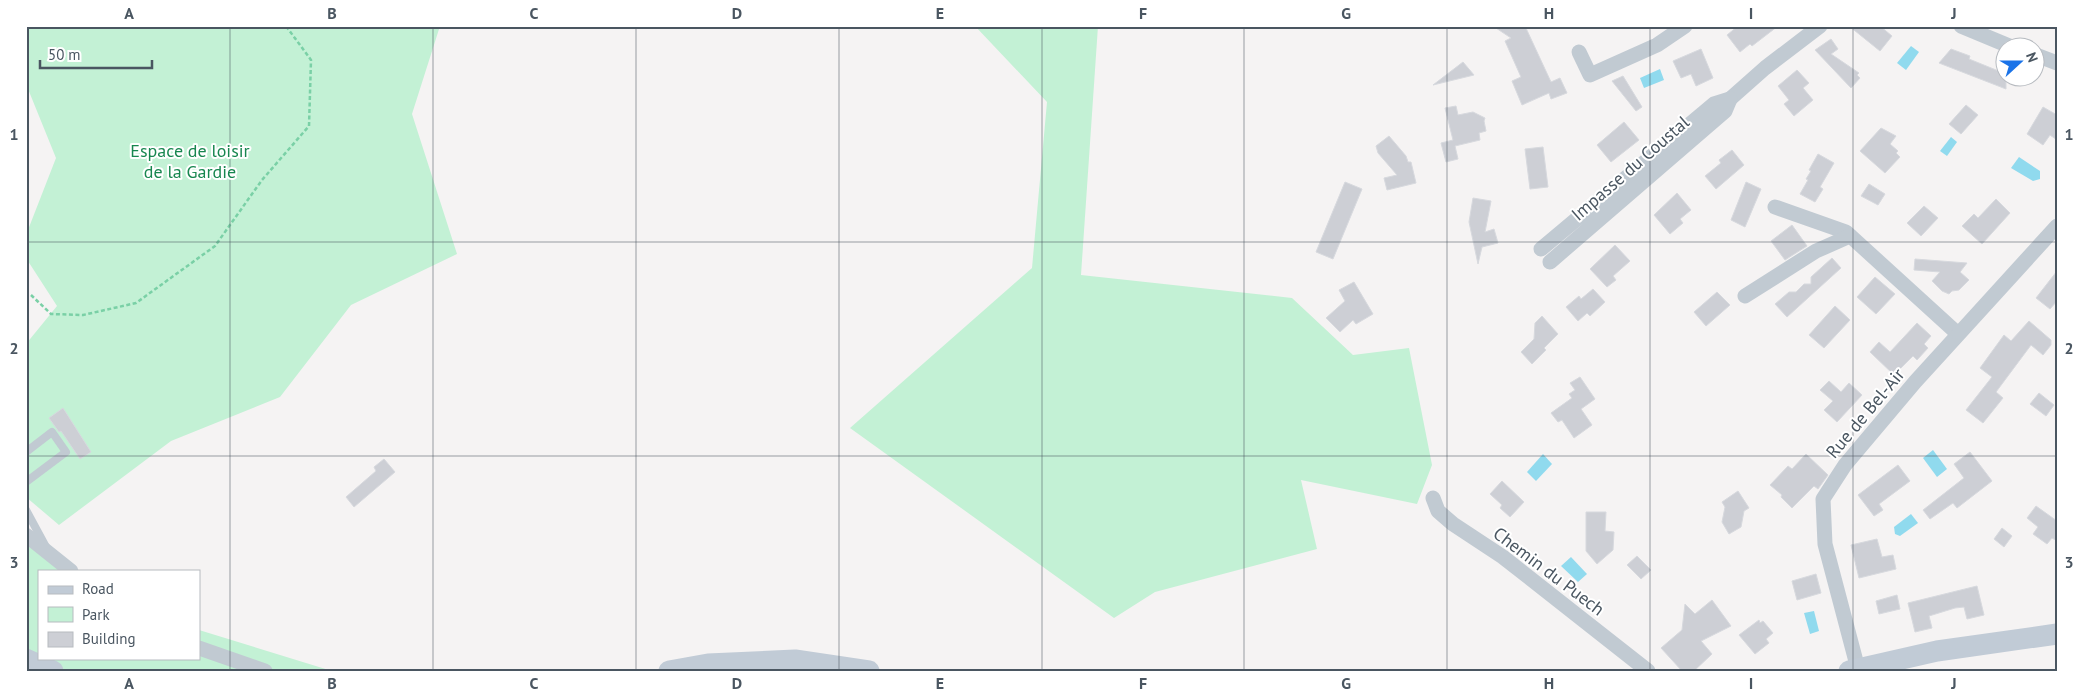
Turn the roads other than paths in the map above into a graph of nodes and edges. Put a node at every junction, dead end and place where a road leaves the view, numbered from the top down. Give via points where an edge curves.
1 (1685, 26) edge
2 (1820, 26) edge
3 (1961, 26) edge
4 (1996, 41) edge
5 (1579, 52) dead end
6 (1730, 99) junction
7 (1774, 206) dead end
8 (2057, 226) edge
9 (1850, 236) junction
10 (1541, 249) dead end
11 (1550, 262) dead end
12 (1745, 296) dead end
13 (1958, 334) junction
14 (26, 452) edge
15 (26, 482) edge
16 (1433, 498) dead end
17 (26, 510) edge
18 (26, 534) edge
19 (49, 553) junction
20 (70, 570) edge
21 (2057, 634) edge
22 (200, 648) edge
23 (26, 659) edge
24 (1853, 670) edge
25 (53, 671) edge
26 (265, 671) edge
27 (669, 671) edge
28 (869, 671) edge
29 (1648, 671) edge

1 - 5 street via 1657,45 1590,74
2 - 6 street, Impasse du Coustal
3 - 4 street
6 - 10 street, Impasse du Coustal via 1714,104
6 - 11 street, Impasse du Coustal via 1725,111
7 - 9 street
8 - 13 street, Rue de Bel-Air
9 - 12 street via 1816,251
9 - 13 street
13 - 24 street, Rue de Bel-Air via 1845,465 1823,499 1824,544
14 - 15 lane via 52,432 66,452
16 - 29 street, Chemin du Puech via 1438,511 1453,524 1503,557
17 - 19 lane
18 - 19 street
19 - 20 street
21 - 24 main road via 1937,651
22 - 26 street
23 - 25 main road
27 - 28 main road via 708,664 795,660

